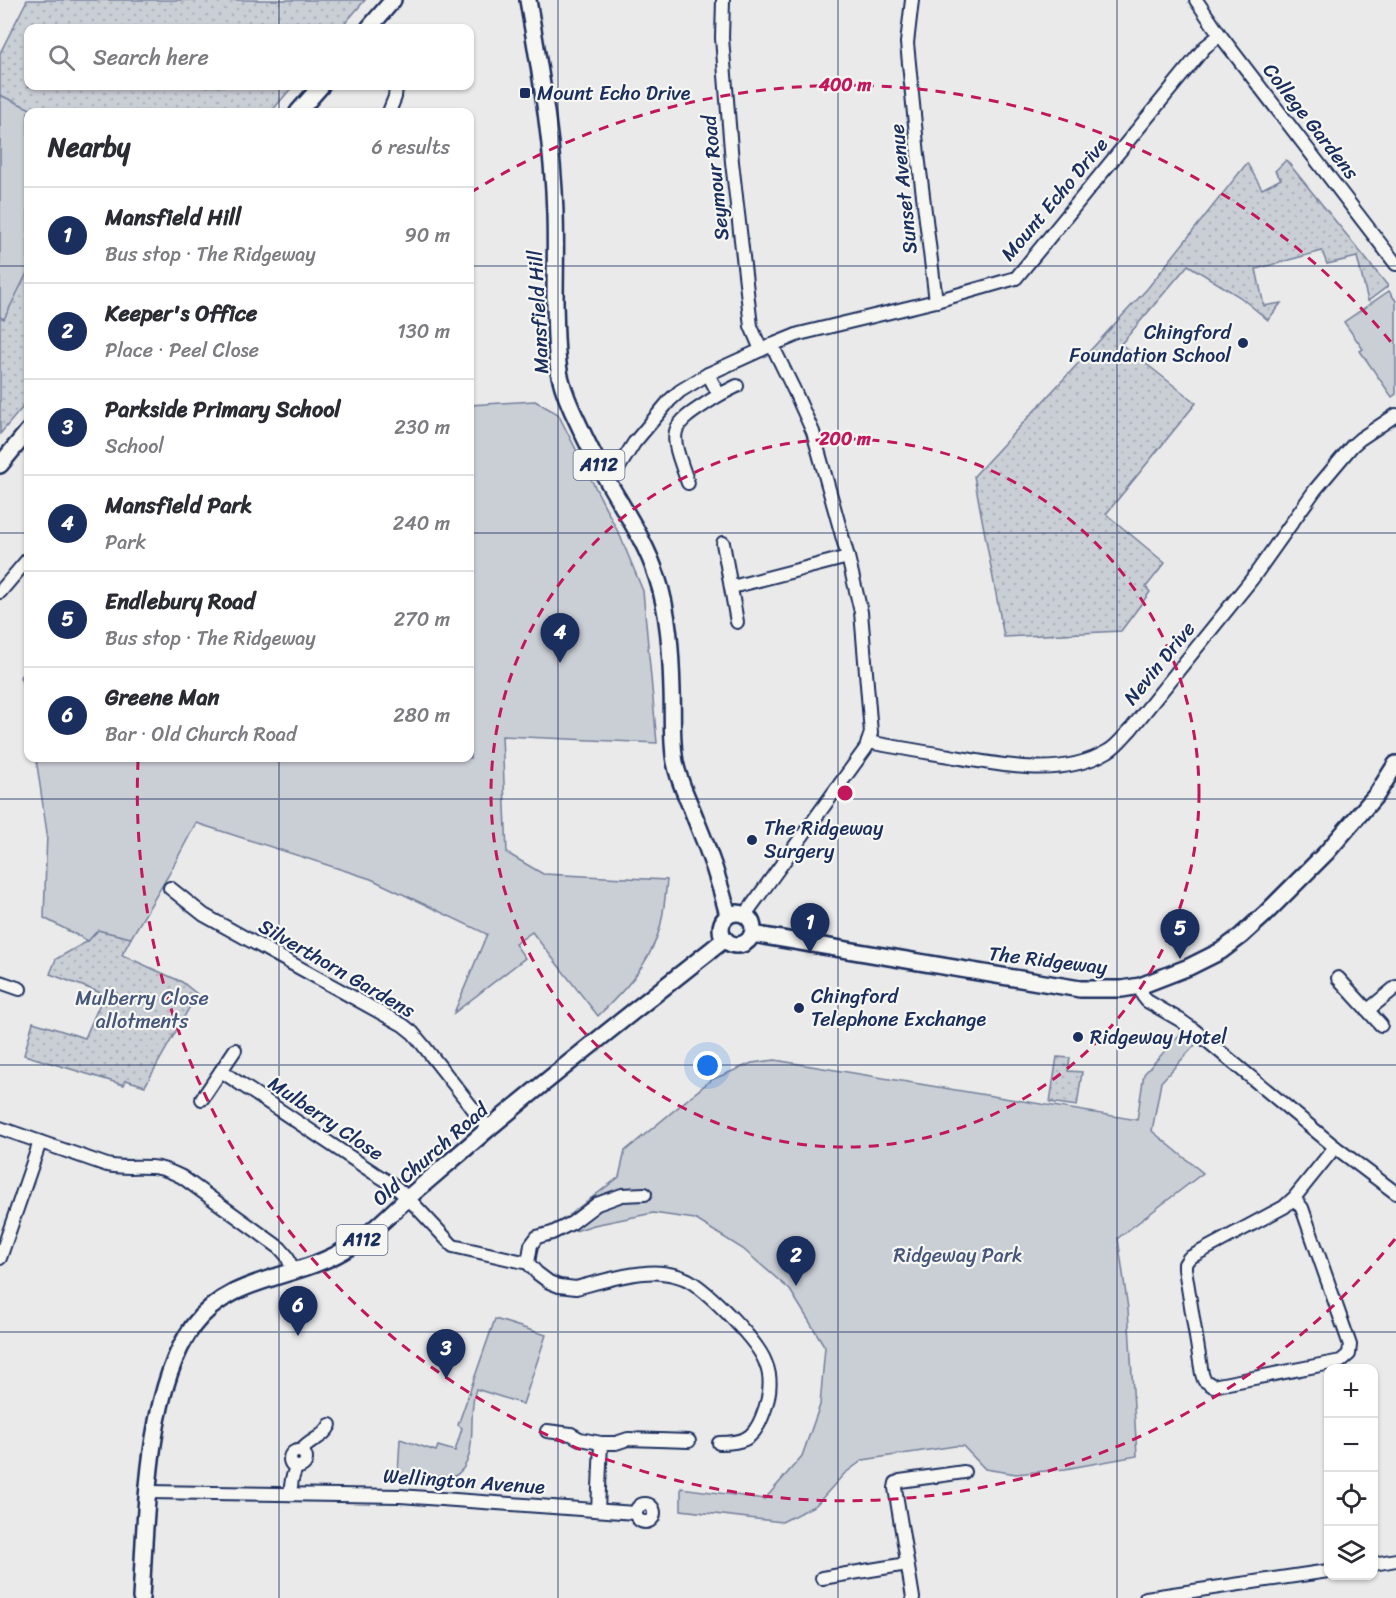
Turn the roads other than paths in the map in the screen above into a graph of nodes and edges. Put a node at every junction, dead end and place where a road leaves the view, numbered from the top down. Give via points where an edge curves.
1 (393, 0) edge
2 (528, 0) edge
3 (723, 0) edge
4 (912, 0) edge
5 (1196, 0) edge
6 (372, 24) edge
7 (1220, 35) junction
8 (317, 90) edge
9 (396, 90) edge
10 (302, 108) edge
11 (391, 108) edge
12 (1396, 264) edge
13 (936, 301) junction
14 (766, 347) junction
15 (708, 374) junction
16 (737, 386) dead end
17 (719, 395) junction
18 (1396, 415) edge
19 (24, 436) edge
20 (0, 465) edge
21 (606, 479) junction
22 (688, 483) dead end
23 (723, 543) dead end
24 (848, 557) junction
25 (24, 564) edge
26 (732, 587) junction
27 (0, 592) edge
28 (737, 622) dead end
29 (868, 742) junction
30 (1396, 764) edge
31 (170, 888) dead end
32 (728, 915) junction
33 (745, 915) junction
34 (752, 934) junction
35 (725, 939) junction
36 (1338, 978) dead end
37 (0, 982) edge
38 (1140, 986) junction
39 (1396, 987) edge
40 (20, 989) dead end
41 (1368, 1010) junction
42 (1381, 1025) dead end
43 (236, 1050) dead end
44 (221, 1071) junction
45 (202, 1098) dead end
46 (0, 1128) edge
47 (489, 1129) junction
48 (40, 1142) junction
49 (1335, 1147) junction
50 (1396, 1193) edge
51 (645, 1194) dead end
52 (408, 1198) junction
53 (1294, 1198) junction
54 (0, 1258) edge
55 (528, 1263) junction
56 (293, 1271) junction
57 (330, 1425) dead end
58 (548, 1431) dead end
59 (689, 1441) dead end
60 (601, 1443) junction
61 (719, 1443) dead end
62 (964, 1472) dead end
63 (148, 1492) junction
64 (290, 1494) junction
65 (598, 1510) junction
66 (635, 1513) dead end
67 (1396, 1560) edge
68 (1378, 1563) edge
69 (907, 1564) junction
70 (1324, 1571) edge
71 (822, 1578) dead end
72 (141, 1598) edge
73 (913, 1598) edge
74 (1146, 1598) edge

1 - 6 main road
2 - 21 main road, Mansfield Hill / A112 via 552,172 560,376 571,408
3 - 14 street, Seymour Road via 722,38 732,162 752,326
4 - 13 street, Sunset Avenue via 907,43
5 - 7 street, College Gardens
7 - 12 street, College Gardens
7 - 13 street, Mount Echo Drive via 1205,47 1016,278
8 - 10 main road
9 - 11 street
13 - 14 street, Mount Echo Drive via 799,334
14 - 15 street, Mount Echo Drive
14 - 24 street, Seymour Road via 794,390 813,432
15 - 17 street
15 - 21 street, Mount Echo Drive via 670,400
16 - 17 street
17 - 22 street via 684,418 676,428 674,444
18 - 29 street, Nevin Drive via 1352,446 1315,490 1252,579 1109,751 1077,763 1038,768 1005,766
19 - 20 main road
21 - 32 main road, Mansfield Hill / A112 via 649,555 662,593 675,762
23 - 26 street
24 - 26 street
24 - 29 street, Seymour Road via 861,612 871,733
25 - 27 street
26 - 28 street
29 - 33 street
30 - 38 main road, The Ridgeway via 1358,818 1241,936 1209,959
31 - 47 street, Silverthorn Gardens via 204,915 403,1025
32 - 33 main road
32 - 35 main road, A112 via 721,928
33 - 34 main road via 752,925
34 - 35 main road via 738,945
34 - 38 main road, The Ridgeway via 1080,989
35 - 47 main road, Old Church Road / A112
36 - 41 street
37 - 40 street
38 - 49 street via 1147,1001 1194,1030
39 - 41 street
41 - 42 street
43 - 44 street
44 - 45 street
44 - 52 street, Mulberry Close
46 - 48 street
47 - 52 main road, Old Church Road / A112
48 - 54 street
48 - 56 street via 113,1166 157,1167 182,1177 280,1248
49 - 50 street
49 - 53 street
51 - 55 street via 622,1195 597,1204 572,1223 537,1237 531,1245
52 - 55 street, Mulberry Close via 453,1246
52 - 56 main road, Old Church Road / A112 via 359,1242
53 - 53 street via 1189,1258 1185,1264 1202,1374 1213,1386 1341,1361 1349,1354 1350,1345 1302,1208
55 - 61 street via 549,1282 568,1288 643,1273 677,1276 702,1291 739,1325 761,1351 767,1365 769,1396 760,1423 747,1440
56 - 63 main road, Old Church Road / A112 via 234,1291 203,1315 186,1337 163,1396
57 - 64 street via 327,1432 301,1452 306,1463 296,1467
58 - 60 street
59 - 60 street via 628,1439
60 - 65 street
62 - 69 street via 896,1483
63 - 64 street, Wellington Avenue
63 - 72 main road, Old Church Road / A112
64 - 65 street, Wellington Avenue via 400,1496
65 - 66 street, Wellington Avenue
67 - 68 street
69 - 71 street
69 - 73 street
70 - 74 street

